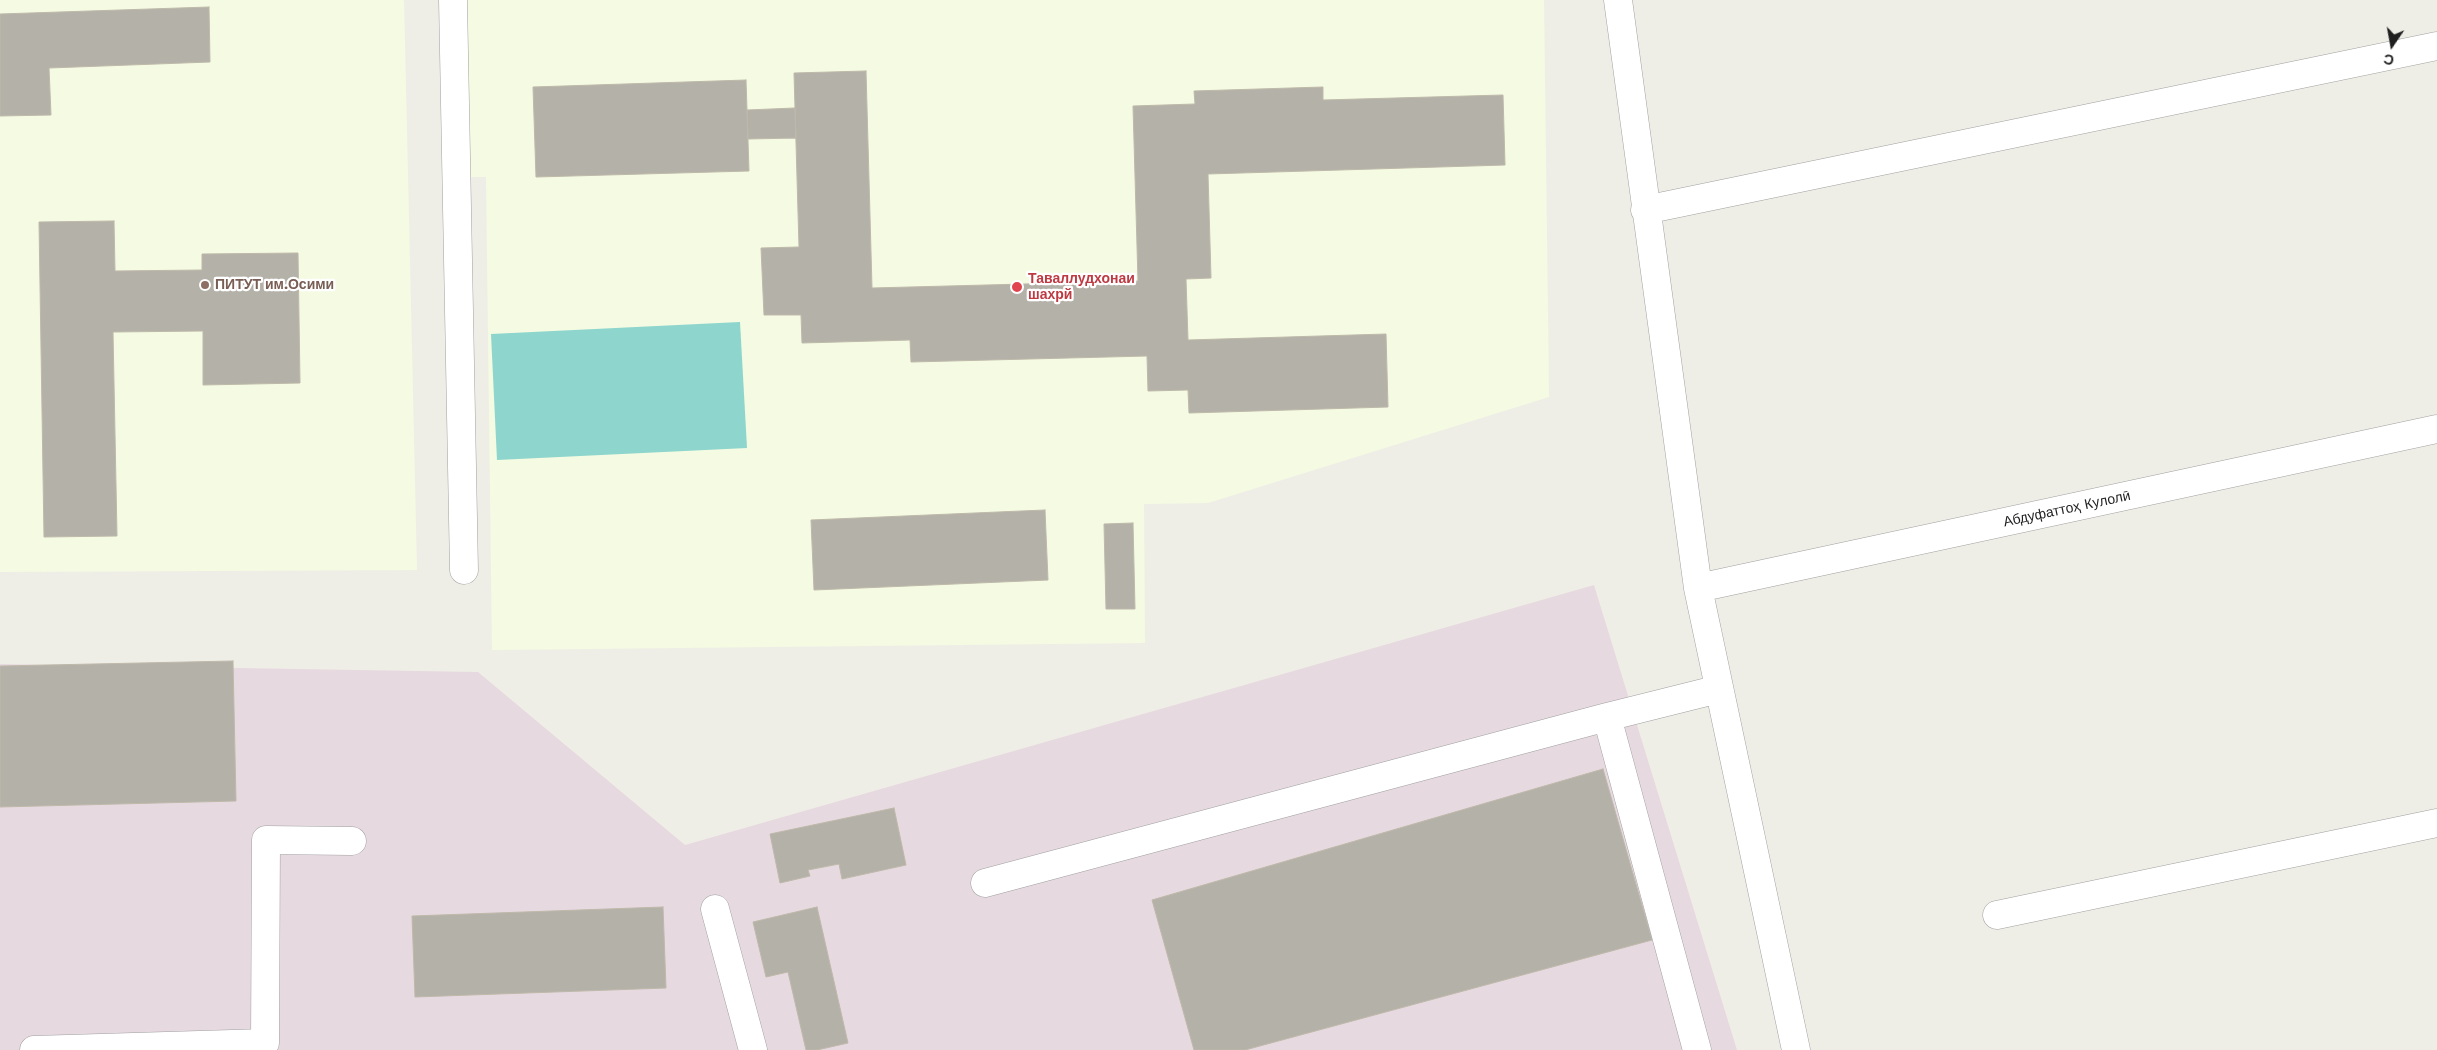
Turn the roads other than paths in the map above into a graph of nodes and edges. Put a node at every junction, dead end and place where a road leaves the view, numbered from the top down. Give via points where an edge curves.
1 (453, 0) edge
2 (1618, 0) edge
3 (2437, 46) edge
4 (1645, 210) junction
5 (2437, 429) edge
6 (464, 570) dead end
7 (1698, 588) junction
8 (1719, 689) junction
9 (1607, 717) junction
10 (2437, 823) edge
11 (352, 841) dead end
12 (985, 882) dead end
13 (715, 909) dead end
14 (1997, 915) dead end
15 (34, 1050) edge
16 (754, 1050) edge
17 (1697, 1050) edge
18 (1796, 1050) edge

1 - 6 street
2 - 4 street
3 - 4 street
4 - 7 street
5 - 7 street, Абдуфаттоҳ Кулолӣ
7 - 8 street
8 - 9 street
8 - 18 street
9 - 12 street
9 - 17 street
10 - 14 street
11 - 15 street via 266,840 265,1043
13 - 16 street

